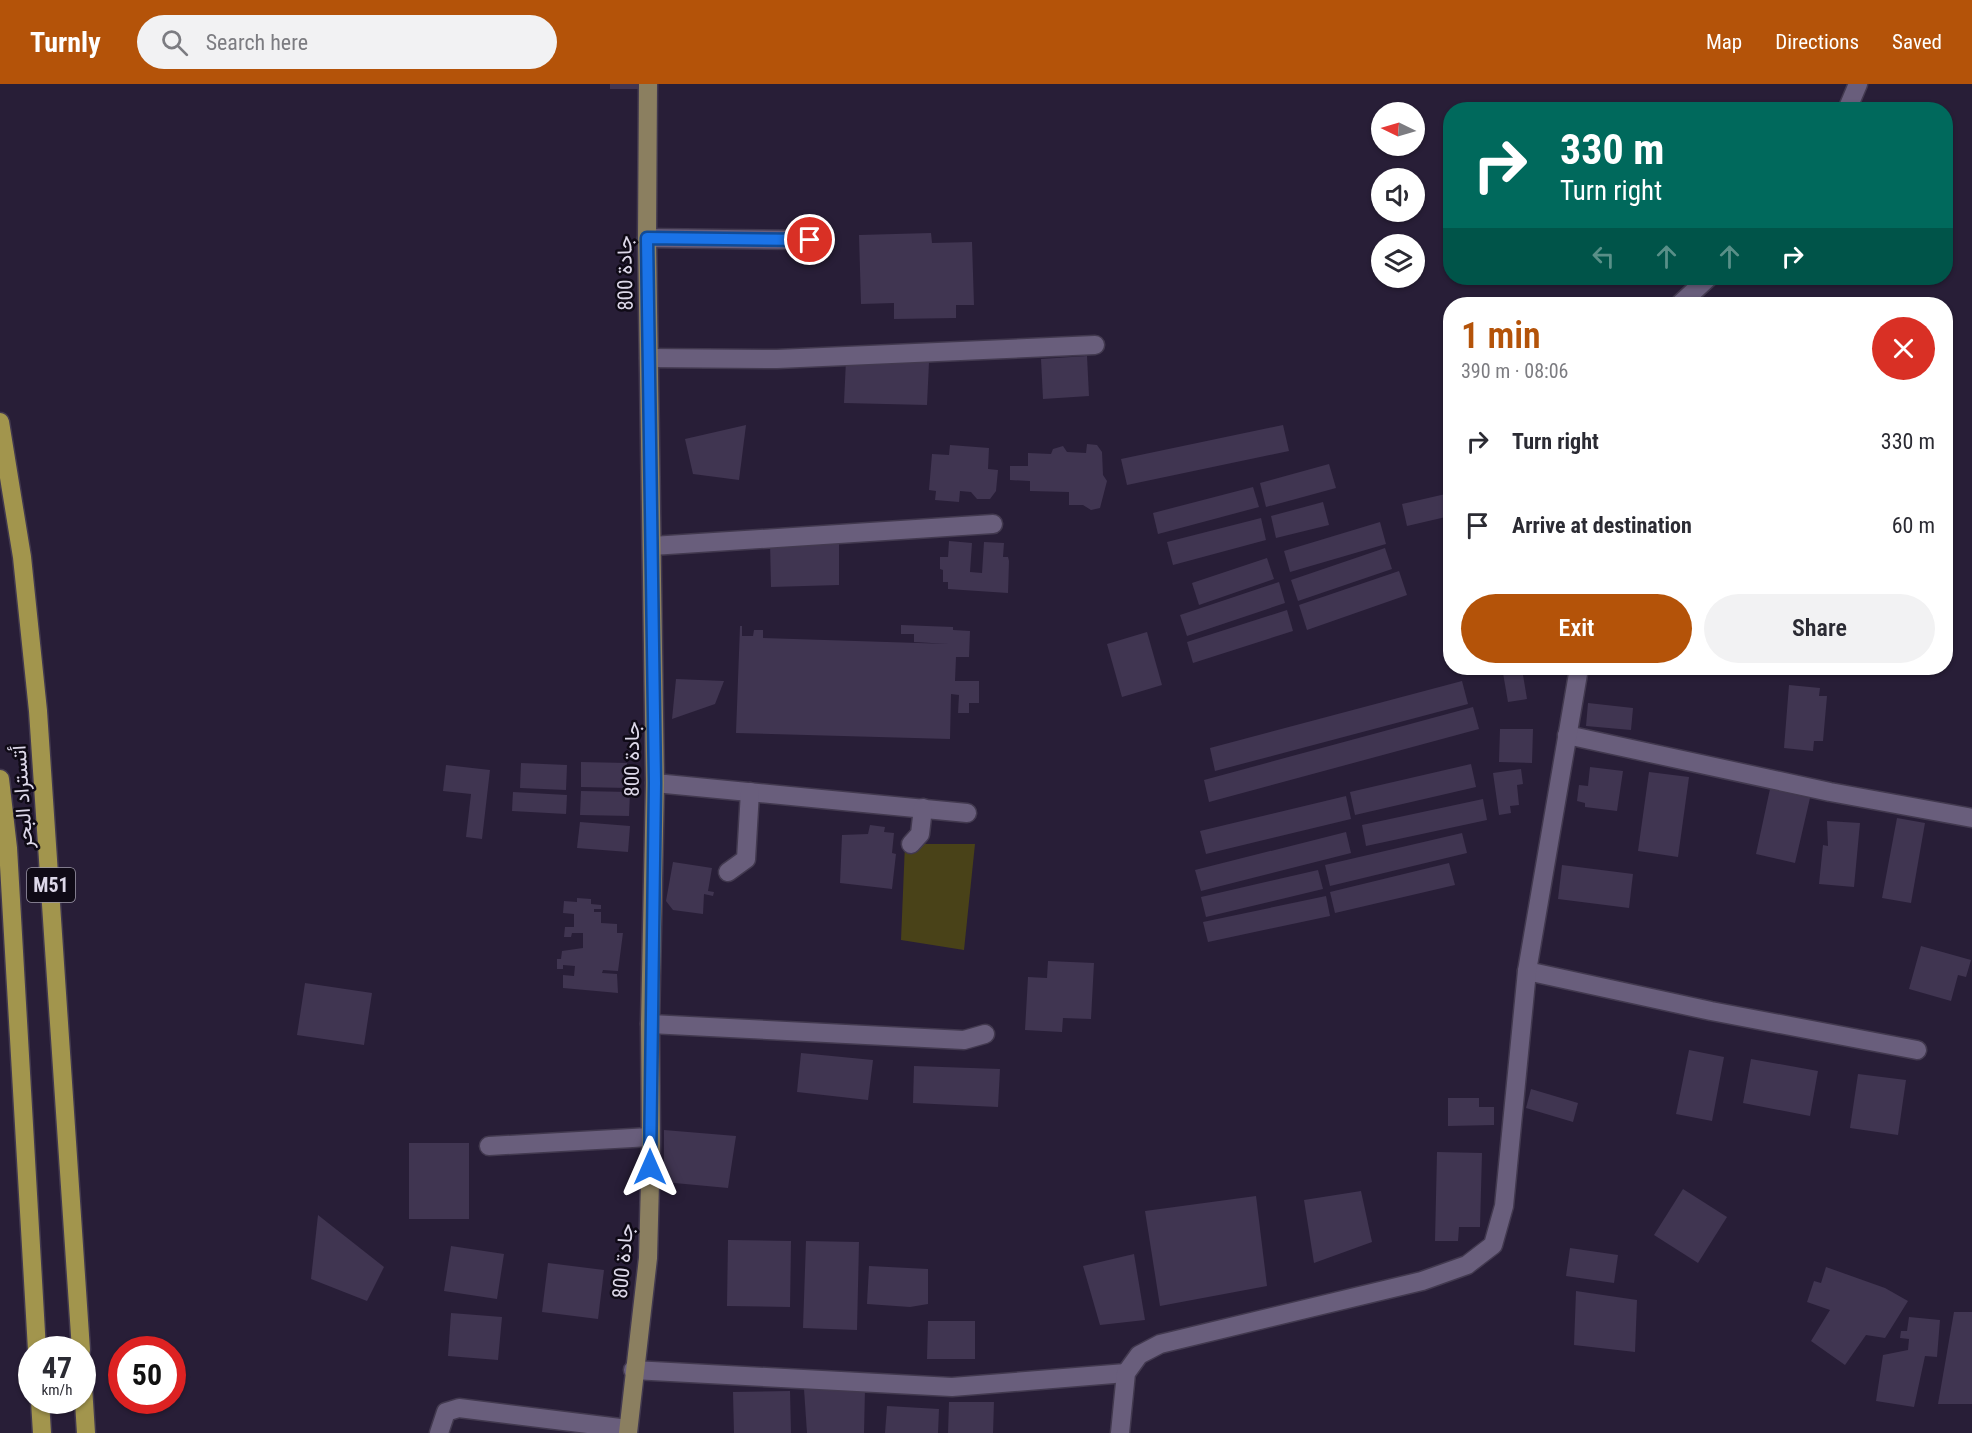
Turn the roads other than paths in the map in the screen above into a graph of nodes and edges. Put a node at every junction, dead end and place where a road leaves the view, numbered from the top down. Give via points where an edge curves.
1 (648, 84) edge
2 (1858, 84) edge
3 (1850, 102) edge
4 (647, 238) junction
5 (810, 240) dead end
6 (1700, 285) edge
7 (1688, 297) edge
8 (1095, 345) dead end
9 (649, 357) junction
10 (0, 422) edge
11 (993, 524) dead end
12 (652, 546) junction
13 (1578, 675) edge
14 (1567, 735) junction
15 (0, 779) edge
16 (655, 783) junction
17 (750, 792) junction
18 (923, 808) junction
19 (967, 813) dead end
20 (1972, 819) edge
21 (911, 844) dead end
22 (728, 873) dead end
23 (1527, 971) junction
24 (650, 1024) junction
25 (985, 1034) dead end
26 (1917, 1050) dead end
27 (650, 1137) junction
28 (489, 1146) dead end
29 (36, 1336) edge
30 (80, 1336) edge
31 (633, 1370) junction
32 (1126, 1373) junction
33 (41, 1414) edge
34 (85, 1414) edge
35 (628, 1431) edge
36 (42, 1433) edge
37 (86, 1433) edge
38 (438, 1433) edge
39 (1120, 1433) edge

1 - 4 main road, جادة 800
2 - 3 street
4 - 5 street
4 - 9 main road, جادة 800
6 - 7 street
8 - 9 street via 777,358
9 - 12 main road, جادة 800
10 - 30 highway, أتستراد البحر / M51 via 22,557 38,711
11 - 12 street
12 - 16 main road, جادة 800
13 - 14 street
14 - 20 street
14 - 23 street
15 - 29 highway, أتستراد البحر / M51 via 8,848
16 - 17 street
16 - 24 main road, جادة 800
17 - 18 street
17 - 22 street via 746,859
18 - 19 street
18 - 21 street via 920,834
23 - 26 street
23 - 32 street via 1504,1206 1493,1245 1467,1265 1422,1281 1160,1344 1139,1355
24 - 25 street via 964,1040
24 - 27 main road, جادة 800
27 - 28 street
27 - 31 main road, جادة 800 via 648,1258
31 - 32 street via 952,1387
31 - 35 main road, جادة 800
32 - 39 street
33 - 36 highway
34 - 37 highway
35 - 38 street via 459,1408 446,1412

